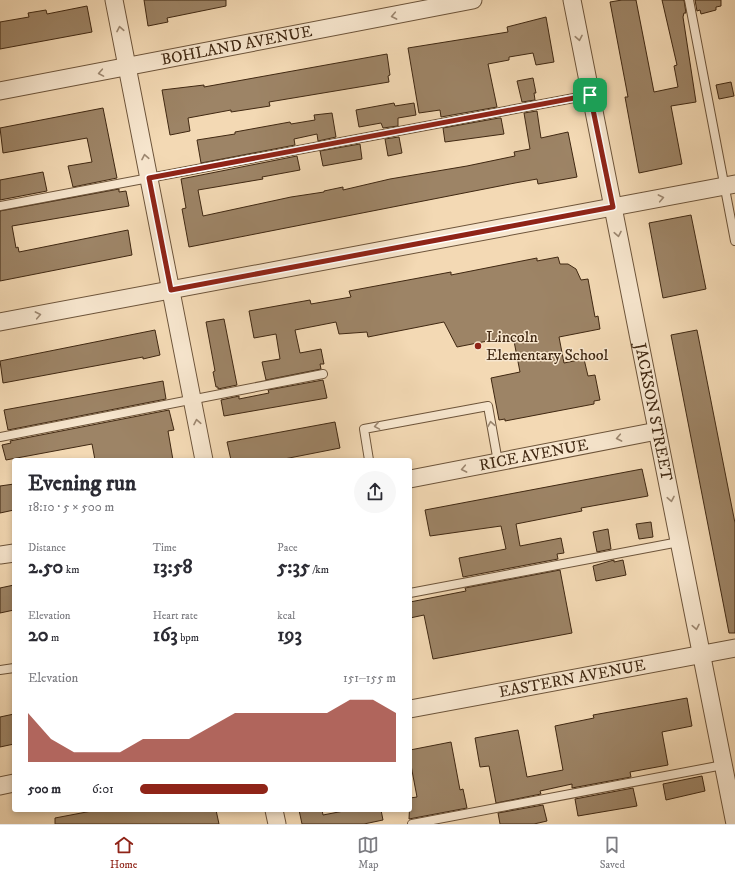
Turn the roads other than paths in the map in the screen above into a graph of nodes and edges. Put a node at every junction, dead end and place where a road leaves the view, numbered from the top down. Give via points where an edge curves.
1 (114, 0) edge
2 (473, 0) edge
3 (572, 0) edge
4 (689, 0) edge
5 (128, 68) junction
6 (0, 91) edge
7 (590, 95) junction
8 (149, 178) junction
9 (730, 185) edge
10 (0, 206) edge
11 (613, 207) junction
12 (735, 240) edge
13 (171, 290) junction
14 (0, 322) edge
15 (323, 374) dead end
16 (193, 400) junction
17 (657, 431) junction
18 (0, 437) edge
19 (204, 458) edge
20 (369, 458) edge
21 (498, 462) junction
22 (412, 479) edge
23 (679, 542) junction
24 (12, 553) edge
25 (0, 555) edge
26 (412, 593) edge
27 (735, 648) edge
28 (701, 654) junction
29 (12, 668) edge
30 (0, 670) edge
31 (412, 709) edge
32 (723, 765) junction
33 (12, 783) edge
34 (0, 786) edge
35 (274, 812) edge
36 (277, 824) edge
37 (412, 824) edge
38 (735, 824) edge

5 -> 1 street
2 -> 5 street, BOHLAND AVENUE
3 -> 7 street, JACKSON STREET
4 - 9 lane
5 -> 6 street, BOHLAND AVENUE
8 -> 5 street
7 - 8 lane
7 - 11 street, JACKSON STREET
8 - 10 lane
8 - 13 street
11 -> 9 street
9 - 12 lane
11 - 13 street
11 -> 17 street, JACKSON STREET
14 -> 13 street
13 - 16 street
15 - 16 lane
16 - 18 lane
19 -> 16 street
17 -> 21 street, RICE AVENUE
17 -> 23 street, JACKSON STREET
21 -> 20 lane via 488,406 364,429
21 -> 22 street, RICE AVENUE
23 - 26 lane
23 -> 28 street, JACKSON STREET
24 - 25 street
27 - 28 street, EASTERN AVENUE
28 - 31 street, EASTERN AVENUE
28 - 32 street, JACKSON STREET
29 - 30 lane
32 - 37 lane
32 - 38 street, JACKSON STREET
33 - 34 street
35 - 36 street

